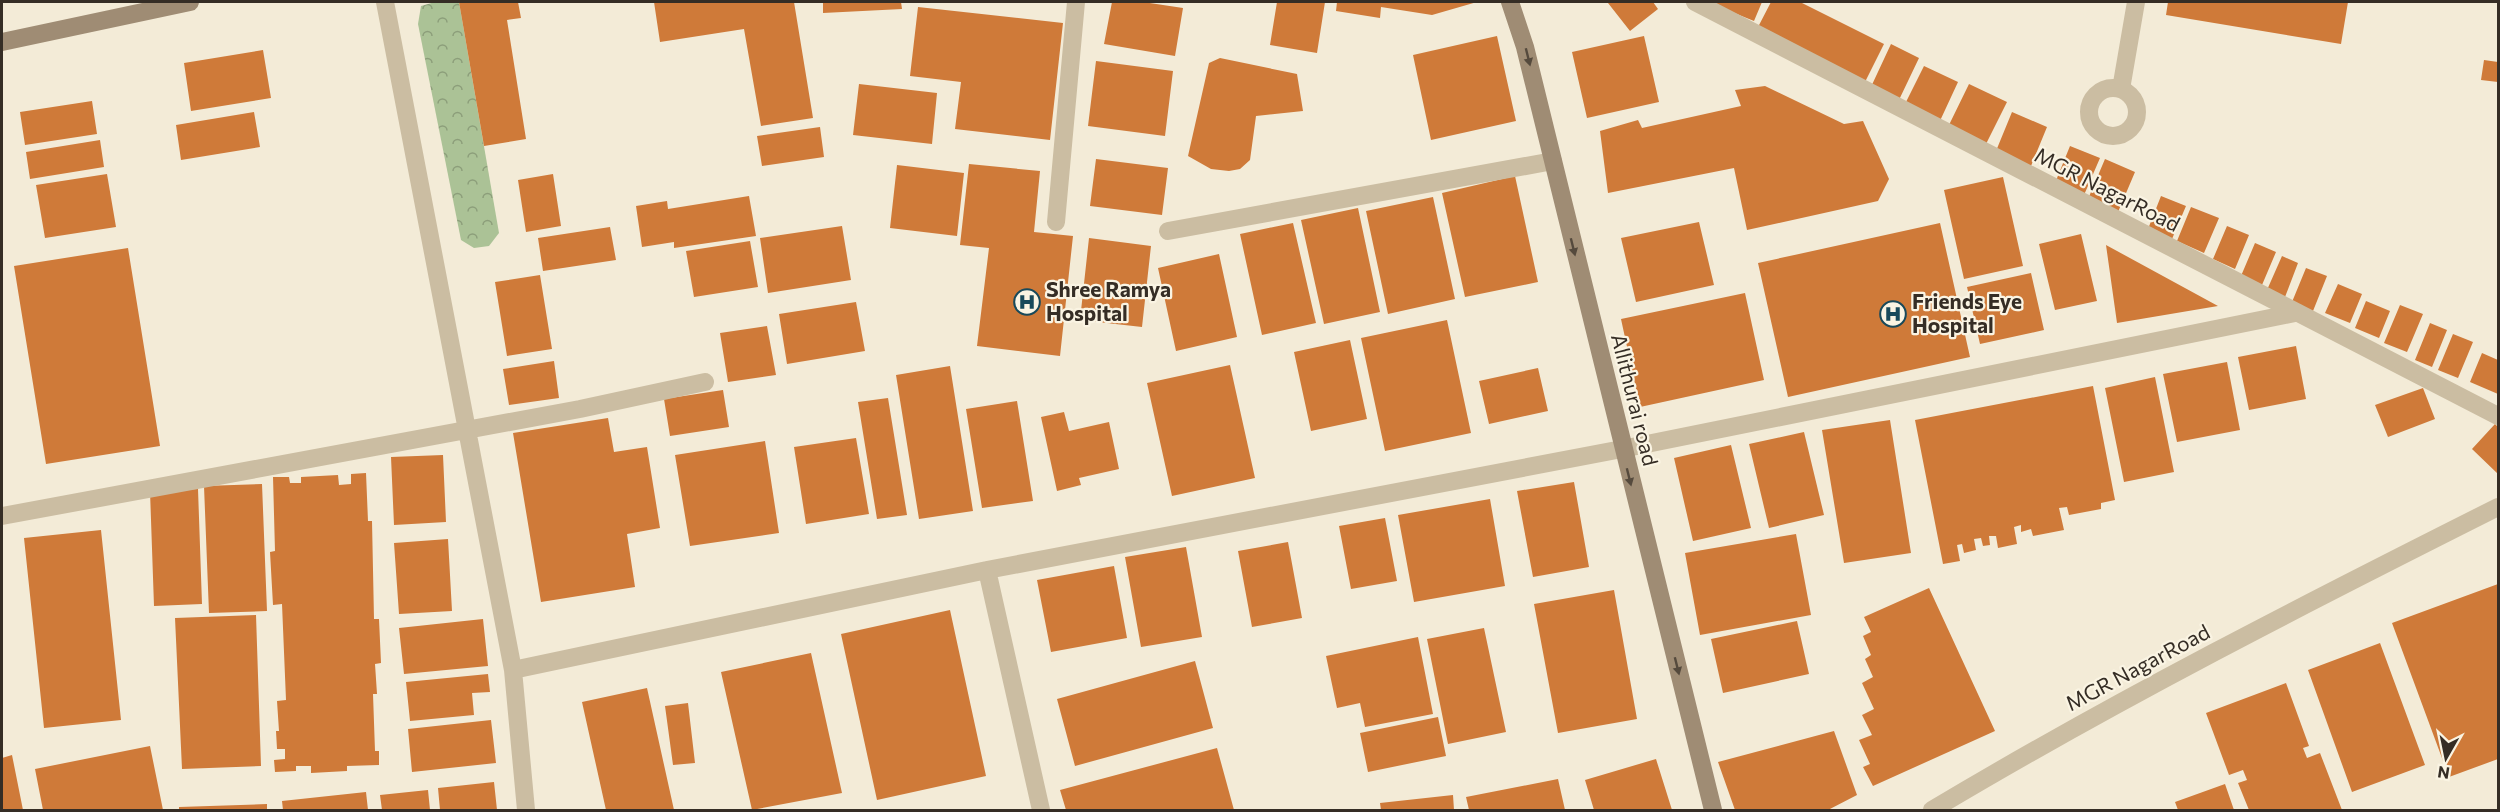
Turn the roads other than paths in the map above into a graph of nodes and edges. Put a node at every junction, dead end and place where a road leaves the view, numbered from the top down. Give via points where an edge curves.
1 (190, 2) edge
2 (385, 2) edge
3 (1076, 2) edge
4 (1510, 2) edge
5 (1695, 2) edge
6 (2136, 2) edge
7 (2, 42) edge
8 (2121, 89) dead end
9 (1553, 160) junction
10 (1056, 222) dead end
11 (1168, 231) dead end
12 (2295, 313) junction
13 (705, 382) dead end
14 (2499, 416) edge
15 (467, 430) junction
16 (1622, 449) junction
17 (2499, 507) edge
18 (2, 516) edge
19 (987, 570) junction
20 (513, 670) junction
21 (526, 810) edge
22 (1041, 810) edge
23 (1713, 810) edge
24 (1932, 810) edge

1 - 7 main road
2 - 15 street
3 - 10 street
4 -> 9 main road, Allithurai road
5 - 12 street, MGR NagarRoad
6 - 8 street
9 - 11 street
9 -> 16 main road, Allithurai road
12 - 14 street, MGR NagarRoad
12 - 16 street
13 - 15 street
15 - 18 street
15 - 20 street
16 - 19 street
16 -> 23 main road, Allithurai road
17 - 24 street, MGR NagarRoad via 2315,599 2045,743
19 - 20 street
19 - 22 street
20 - 21 street

